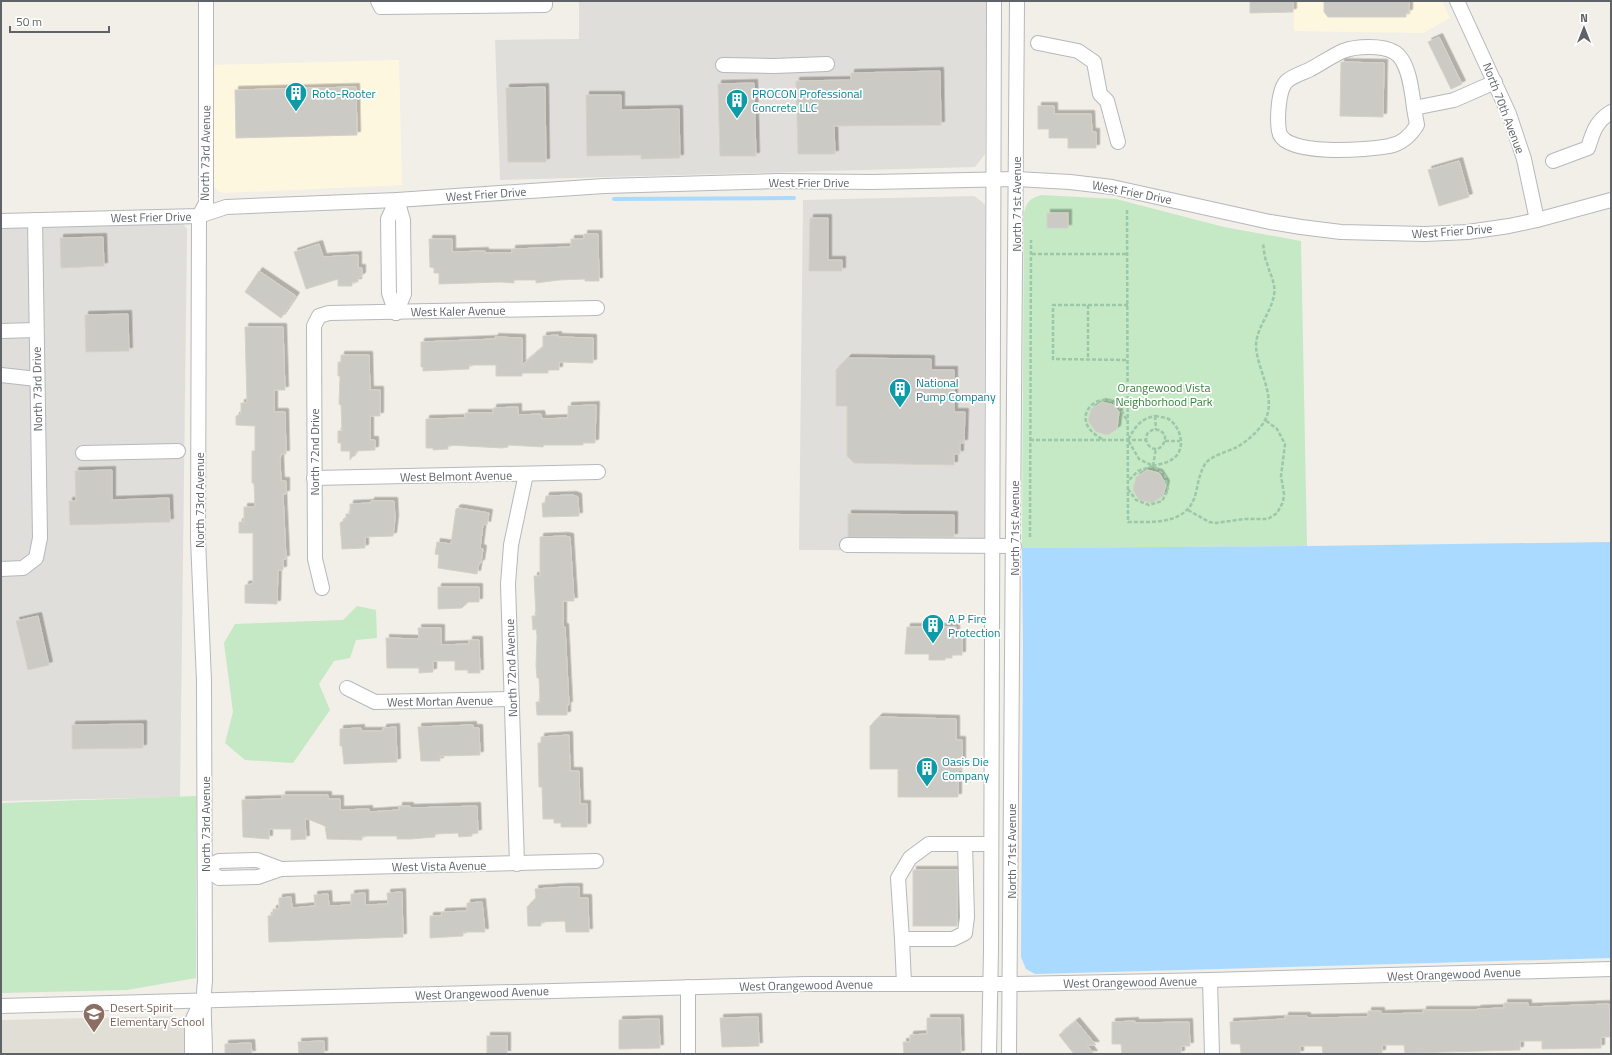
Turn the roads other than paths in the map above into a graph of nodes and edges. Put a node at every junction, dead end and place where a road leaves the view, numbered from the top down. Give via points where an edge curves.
1 (206, 1) edge
2 (378, 1) edge
3 (545, 1) edge
4 (994, 1) edge
5 (1017, 1) edge
6 (1457, 1) edge
7 (1038, 43) dead end
8 (994, 44) junction
9 (1017, 44) junction
10 (827, 64) dead end
11 (723, 65) dead end
12 (1495, 82) junction
13 (1414, 108) junction
14 (1611, 112) edge
15 (1118, 142) dead end
16 (1553, 160) dead end
17 (993, 180) junction
18 (1016, 180) junction
19 (397, 200) junction
20 (1611, 200) edge
21 (199, 216) junction
22 (35, 220) junction
23 (1537, 220) junction
24 (1, 221) edge
25 (597, 308) dead end
26 (396, 313) junction
27 (319, 316) joint
28 (36, 330) junction
29 (1, 331) edge
30 (992, 359) junction
31 (1014, 360) junction
32 (1, 375) edge
33 (37, 379) junction
34 (178, 451) dead end
35 (83, 453) dead end
36 (598, 472) dead end
37 (526, 474) junction
38 (314, 478) junction
39 (847, 545) dead end
40 (992, 546) junction
41 (1014, 546) junction
42 (1, 569) edge
43 (322, 588) dead end
44 (347, 688) dead end
45 (512, 699) junction
46 (965, 844) junction
47 (991, 844) junction
48 (596, 861) dead end
49 (517, 864) junction
50 (205, 868) junction
51 (902, 940) junction
52 (1611, 969) edge
53 (1210, 980) junction
54 (904, 984) junction
55 (990, 984) junction
56 (1010, 984) junction
57 (688, 987) junction
58 (202, 1000) junction
59 (1, 1006) edge
60 (192, 1054) edge
61 (205, 1054) edge
62 (688, 1054) edge
63 (989, 1054) edge
64 (1009, 1054) edge
65 (1212, 1054) edge

1 - 21 street, North 73rd Avenue via 206,203
2 - 3 street via 381,7 545,5
4 - 8 street, North 71st Avenue
5 - 9 street, North 71st Avenue
6 - 12 street, North 70th Avenue
7 - 15 street via 1078,51 1094,62 1100,94 1107,101
8 - 9 street
8 - 17 street, North 71st Avenue
9 - 18 street, North 71st Avenue
10 - 11 street
12 - 13 street via 1454,100
12 - 23 street, North 70th Avenue via 1524,159
13 - 13 street via 1409,76 1395,52 1362,48 1344,51 1287,81 1282,91 1279,132 1284,141 1290,144 1319,151 1390,146 1412,134 1417,125
14 - 16 street via 1601,119 1594,129 1588,148
17 - 18 street, West Frier Drive
17 - 19 street, West Frier Drive via 778,181 604,186
17 - 30 street, North 71st Avenue
18 - 23 street, West Frier Drive via 1070,182 1138,191 1270,222 1341,232 1468,232
18 - 31 street, North 71st Avenue
19 - 21 street, West Frier Drive via 226,207
19 - 26 street via 388,219 389,293
20 - 23 street, West Frier Drive
21 - 22 street, West Frier Drive
21 - 50 street, North 73rd Avenue via 198,538 204,681
22 - 24 street, West Frier Drive
22 - 28 street, North 73rd Drive
25 - 26 street, West Kaler Avenue
26 - 27 street, West Kaler Avenue via 329,313
27 - 38 street, North 72nd Drive via 314,326
28 - 29 street
28 - 33 street, North 73rd Drive
30 - 31 street
30 - 40 street, North 71st Avenue
31 - 41 street, North 71st Avenue
32 - 33 street
33 - 42 street, North 73rd Drive via 40,538 36,558 24,568
34 - 35 street
36 - 37 street, West Belmont Avenue
37 - 38 street, West Belmont Avenue
37 - 45 street, North 72nd Avenue via 514,526 509,565
38 - 43 street, North 72nd Drive via 315,559
39 - 40 street
40 - 41 street
40 - 47 street, North 71st Avenue
41 - 56 street, North 71st Avenue
44 - 45 street, West Mortan Avenue via 376,702
45 - 49 street, North 72nd Avenue
46 - 47 street
46 - 51 street via 929,844 910,858 898,878
46 - 51 street via 965,933 953,940
47 - 55 street, North 71st Avenue
48 - 49 street, West Vista Avenue
49 - 50 street, West Vista Avenue via 282,869 258,877 219,878
50 - 58 street, North 73rd Avenue via 205,980
51 - 54 street
52 - 53 street, West Orangewood Avenue
53 - 56 street, West Orangewood Avenue
53 - 65 street
54 - 55 street, West Orangewood Avenue
54 - 57 street, West Orangewood Avenue
55 - 56 street, West Orangewood Avenue
55 - 63 street, North 71st Avenue
56 - 64 street, North 71st Avenue
57 - 58 street, West Orangewood Avenue
57 - 62 street
58 - 59 street, West Orangewood Avenue
58 - 60 street, North 73rd Avenue via 192,1021
58 - 61 street, North 73rd Avenue

